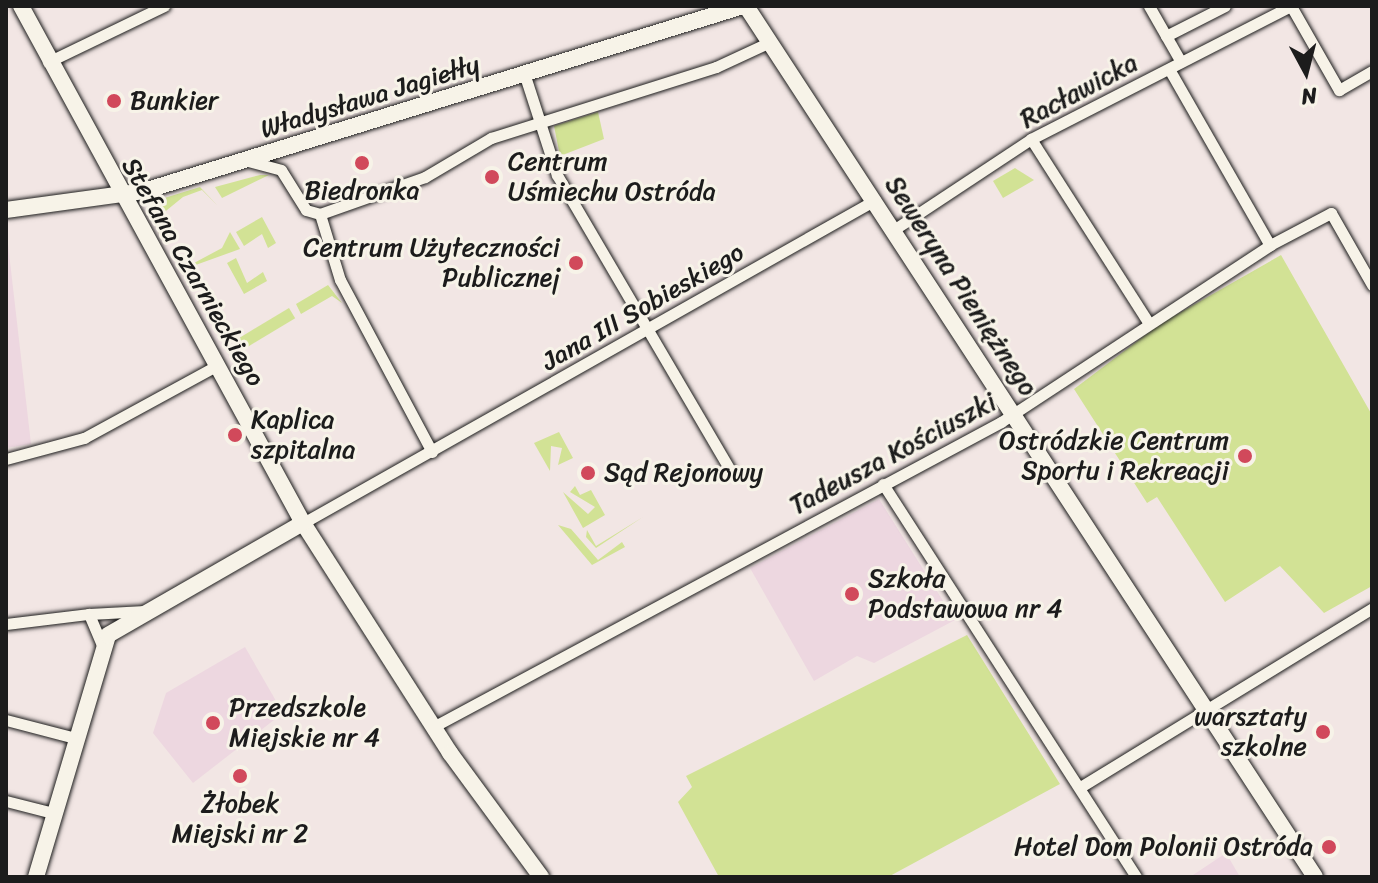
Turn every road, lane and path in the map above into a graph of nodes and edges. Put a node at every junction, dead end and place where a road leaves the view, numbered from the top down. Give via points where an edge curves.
1 (21, 6) edge
2 (164, 6) edge
3 (745, 6) edge
4 (1149, 6) edge
5 (1225, 6) edge
6 (1291, 6) edge
7 (1166, 36) junction
8 (770, 42) junction
9 (48, 62) junction
10 (1181, 62) junction
11 (1169, 69) junction
12 (1372, 71) edge
13 (525, 76) junction
14 (540, 125) junction
15 (1031, 139) junction
16 (243, 160) junction
17 (122, 196) junction
18 (875, 200) junction
19 (6, 210) edge
20 (320, 214) junction
21 (895, 229) junction
22 (1270, 245) junction
23 (1372, 285) edge
24 (1148, 322) junction
25 (647, 330) junction
26 (218, 365) junction
27 (1015, 413) junction
28 (432, 452) junction
29 (6, 459) edge
30 (730, 470) dead end
31 (883, 484) junction
32 (303, 523) junction
33 (1372, 608) edge
34 (145, 611) junction
35 (89, 614) junction
36 (6, 624) edge
37 (102, 645) junction
38 (1210, 714) junction
39 (6, 720) edge
40 (433, 727) junction
41 (75, 738) junction
42 (1082, 786) junction
43 (6, 801) edge
44 (53, 813) junction
45 (36, 877) edge
46 (541, 877) edge
47 (1136, 877) edge
48 (1315, 877) edge

1 - 9 street, Stefana Czarnieckiego
2 - 9 street
3 - 8 street, Seweryna Pieniężnego
3 - 13 street, Władysława Jagiełły
4 - 7 street
5 - 7 street
6 - 10 street, Racławicka
6 - 12 street via 1339,90
7 - 10 street
8 - 14 street
8 - 18 street, Seweryna Pieniężnego
9 - 17 street, Stefana Czarnieckiego
10 - 11 street, Racławicka
11 - 15 street, Racławicka
11 - 22 street
13 - 14 street
13 - 16 street, Władysława Jagiełły
14 - 20 street via 491,138 425,177
14 - 25 street via 557,175
15 - 21 street, Racławicka
15 - 24 street
16 - 17 street, Władysława Jagiełły
16 - 20 street via 281,170 306,210
17 - 19 street, Władysława Jagiełły
17 - 26 street, Stefana Czarnieckiego
18 - 21 street, Seweryna Pieniężnego
18 - 25 street, Jana III Sobieskiego
20 - 28 street via 340,280
21 - 27 street, Seweryna Pieniężnego
22 - 23 street, Tadeusza Kościuszki via 1331,213
22 - 24 street, Tadeusza Kościuszki
24 - 27 street, Tadeusza Kościuszki
25 - 28 street, Jana III Sobieskiego
25 - 30 street
26 - 29 street via 84,438
26 - 32 street, Stefana Czarnieckiego
27 - 31 street, Tadeusza Kościuszki
27 - 38 street, Seweryna Pieniężnego
28 - 32 street, Jana III Sobieskiego
31 - 40 street, Tadeusza Kościuszki
31 - 42 street
32 - 34 street
32 - 40 street, Stefana Czarnieckiego
33 - 38 street
34 - 35 street
34 - 37 street
35 - 36 street
35 - 37 street
37 - 41 street
38 - 42 street
38 - 48 street, Seweryna Pieniężnego
39 - 41 street
40 - 46 street, Stefana Czarnieckiego
41 - 44 street
42 - 47 street
43 - 44 street
44 - 45 street

